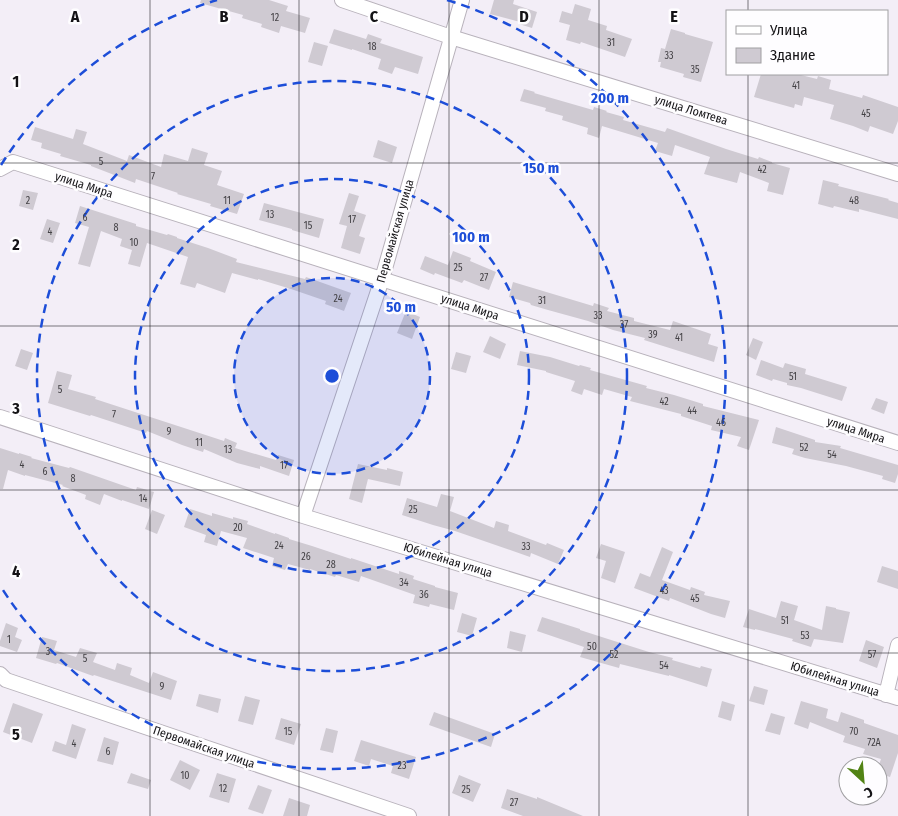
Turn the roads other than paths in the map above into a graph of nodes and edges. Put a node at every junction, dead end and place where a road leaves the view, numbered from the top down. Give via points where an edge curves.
1 (342, 0) edge
2 (462, 0) edge
3 (451, 37) junction
4 (0, 169) edge
5 (898, 174) edge
6 (382, 279) junction
7 (0, 416) edge
8 (898, 443) edge
9 (303, 516) junction
10 (898, 646) edge
11 (0, 674) edge
12 (892, 697) edge
13 (409, 816) edge

1 - 3 street, улица Ломтева
2 - 3 street, Первомайская улица
3 - 5 street, улица Ломтева
3 - 6 street, Первомайская улица
4 - 6 street, улица Мира via 13,162
6 - 8 street, улица Мира
6 - 9 street, Первомайская улица
7 - 9 street, Юбилейная улица
9 - 12 street, Юбилейная улица
10 - 12 street
11 - 13 street, Первомайская улица via 6,680

